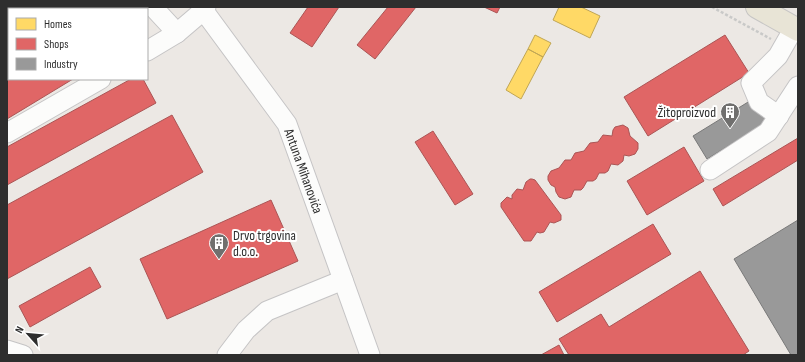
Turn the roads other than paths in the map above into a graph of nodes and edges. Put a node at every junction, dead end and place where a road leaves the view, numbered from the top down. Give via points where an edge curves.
1 (153, 7) edge
2 (757, 7) edge
3 (204, 8) edge
4 (796, 29) edge
5 (177, 33) junction
6 (148, 51) edge
7 (99, 80) edge
8 (798, 86) edge
9 (779, 116) junction
10 (7, 133) edge
11 (710, 170) dead end
12 (343, 280) junction
13 (7, 350) edge
14 (23, 355) edge
15 (227, 355) edge
16 (370, 355) edge

1 - 5 street
2 - 4 main road
3 - 5 street
3 - 12 street, Antuna Mihanovića via 287,124
4 - 9 street via 778,56 750,83 759,102
5 - 6 street
7 - 10 street
8 - 9 street
9 - 11 street via 768,132
12 - 15 street via 267,311 246,330
12 - 16 street, Antuna Mihanovića
13 - 14 street

